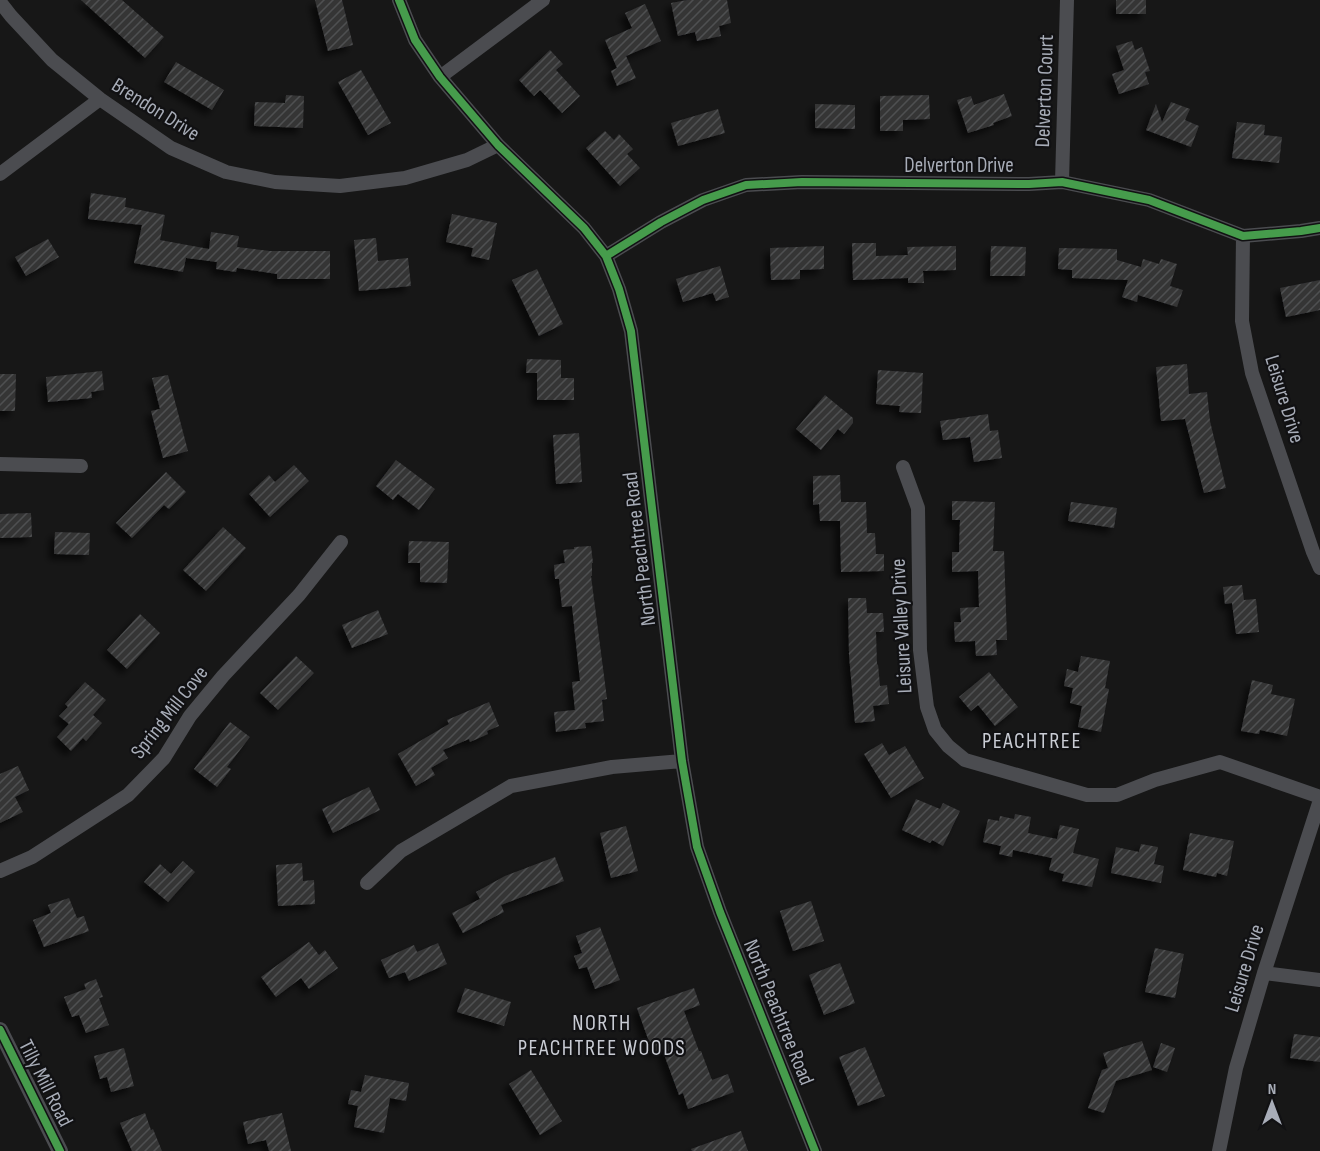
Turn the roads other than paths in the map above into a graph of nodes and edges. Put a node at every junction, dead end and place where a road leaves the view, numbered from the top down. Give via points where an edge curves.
1 (399, 0) edge
2 (543, 0) edge
3 (1067, 0) edge
4 (0, 2) edge
5 (440, 77) junction
6 (100, 99) junction
7 (498, 145) junction
8 (0, 174) edge
9 (1062, 182) junction
10 (1320, 228) edge
11 (1242, 236) junction
12 (606, 256) junction
13 (0, 464) edge
14 (81, 466) dead end
15 (903, 466) dead end
16 (341, 542) dead end
17 (1320, 567) edge
18 (682, 761) junction
19 (1320, 799) edge
20 (0, 871) edge
21 (367, 884) dead end
22 (1264, 973) junction
23 (1320, 980) edge
24 (0, 1030) edge
25 (60, 1151) edge
26 (815, 1151) edge
27 (1219, 1151) edge

1 - 5 street, North Peachtree Road via 415,40
2 - 5 street
3 - 9 street, Delverton Court
4 - 6 street, Brendon Drive via 52,60
5 - 7 street, North Peachtree Road
6 - 7 street, Brendon Drive via 171,148 226,172 275,182 340,186 405,178 467,160
6 - 8 street
7 - 12 street, North Peachtree Road via 584,228
9 - 11 street, Delverton Drive via 1149,200
9 - 12 street, Delverton Drive via 746,185 703,200
10 - 11 street, Delverton Drive
11 - 17 street, Leisure Drive via 1242,321 1252,374
12 - 18 street, North Peachtree Road via 631,331
13 - 14 street
15 - 19 street, Leisure Valley Drive via 918,508 920,650 927,707 935,730 965,760 1087,795 1117,795 1220,762
16 - 20 street, Spring Mill Cove via 299,595 223,676 190,716 164,758 128,795 33,857
18 - 21 street via 612,767 511,786 401,851
18 - 26 street, North Peachtree Road via 697,847
19 - 22 street, Leisure Drive
22 - 23 street
22 - 27 street, Leisure Drive via 1236,1068
24 - 25 street, Tilly Mill Road

